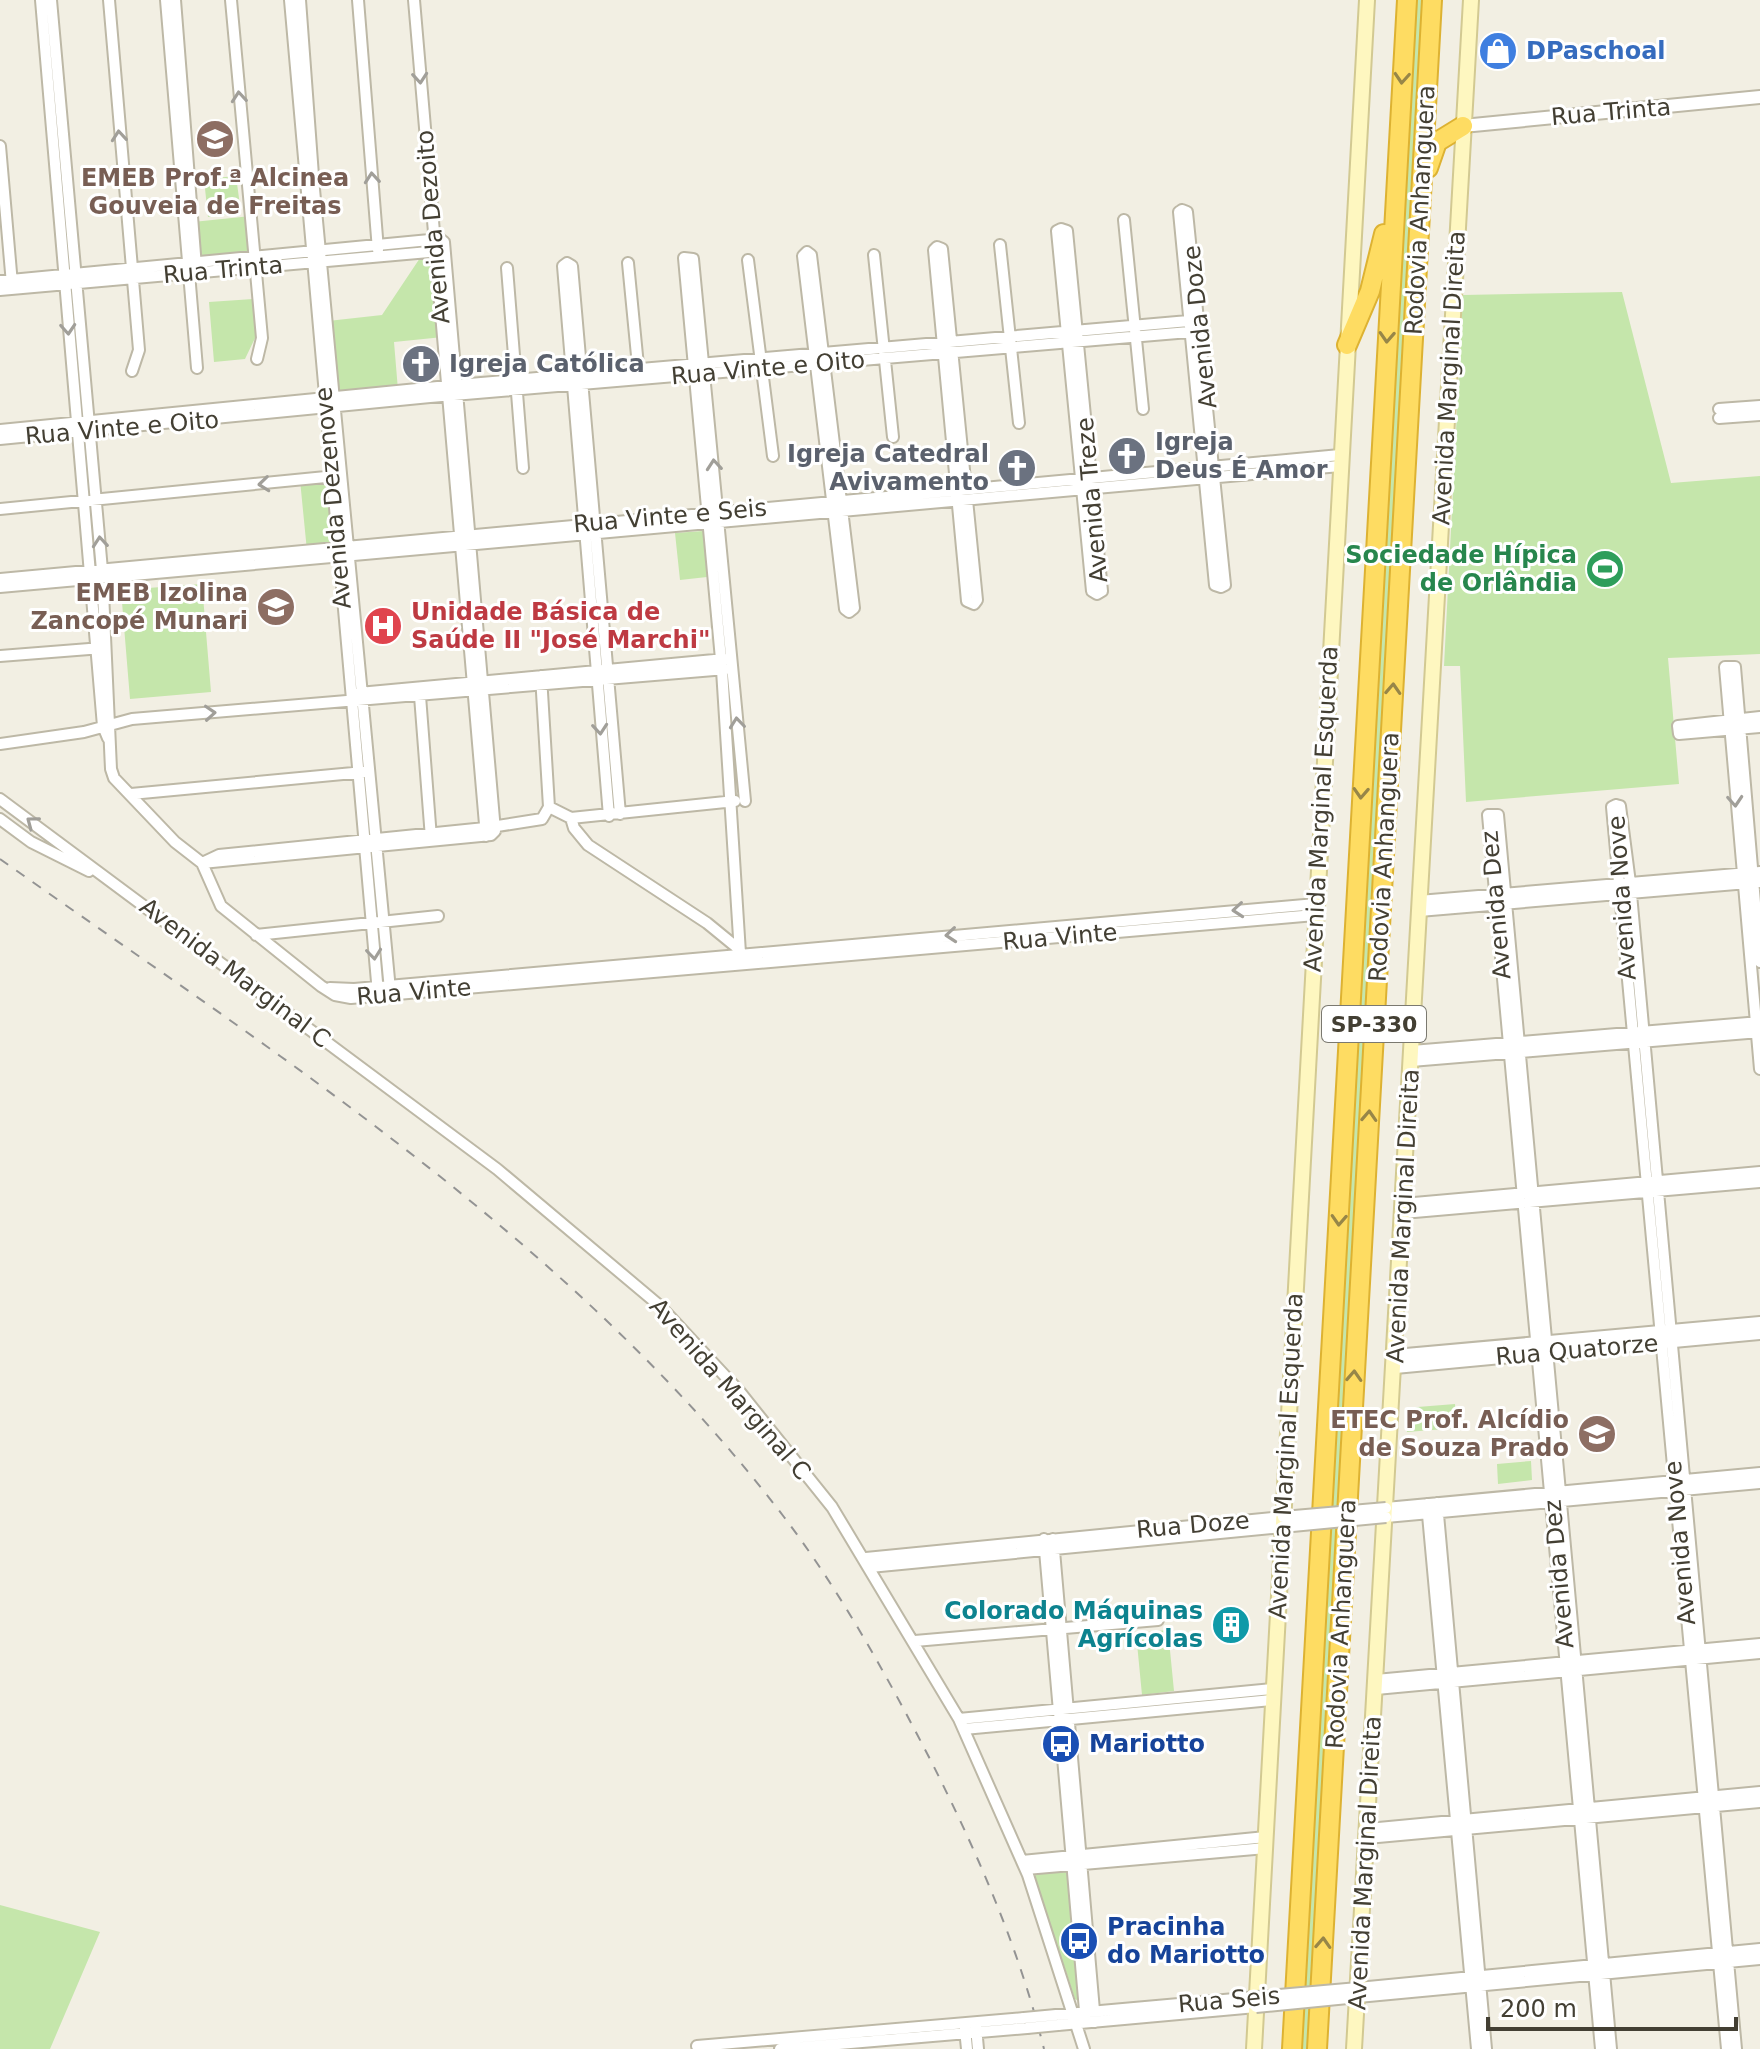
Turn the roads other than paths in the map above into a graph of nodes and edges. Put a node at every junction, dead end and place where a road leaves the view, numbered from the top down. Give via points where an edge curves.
1 (41, 0) edge
2 (51, 0) edge
3 (109, 0) edge
4 (166, 0) edge
5 (175, 0) edge
6 (231, 0) edge
7 (290, 0) edge
8 (300, 0) edge
9 (358, 0) edge
10 (414, 0) edge
11 (1367, 0) edge
12 (1407, 0) edge
13 (1432, 0) edge
14 (1471, 0) edge
15 (1760, 97) edge
16 (1463, 126) junction
17 (0, 146) edge
18 (1396, 180) junction
19 (1419, 213) junction
20 (1124, 220) dead end
21 (439, 245) junction
22 (1000, 245) dead end
23 (378, 251) junction
24 (874, 255) dead end
25 (317, 258) junction
26 (748, 260) dead end
27 (255, 263) junction
28 (628, 263) dead end
29 (192, 268) junction
30 (507, 268) dead end
31 (130, 274) junction
32 (70, 279) junction
33 (8, 283) edge
34 (0, 290) edge
35 (1195, 326) junction
36 (1135, 331) junction
37 (1073, 336) junction
38 (1010, 342) junction
39 (1347, 345) junction
40 (946, 348) junction
41 (884, 353) junction
42 (257, 359) dead end
43 (819, 359) junction
44 (761, 364) junction
45 (197, 368) dead end
46 (699, 370) junction
47 (132, 371) dead end
48 (639, 375) junction
49 (577, 380) junction
50 (516, 385) junction
51 (453, 390) junction
52 (330, 403) junction
53 (1143, 409) dead end
54 (1756, 410) edge
55 (1719, 414) dead end
56 (1019, 423) dead end
57 (82, 428) junction
58 (0, 430) edge
59 (893, 437) dead end
60 (0, 439) edge
61 (773, 456) dead end
62 (1340, 460) junction
63 (523, 468) dead end
64 (1210, 472) junction
65 (337, 476) junction
66 (1086, 482) junction
67 (961, 494) junction
68 (96, 501) junction
69 (83, 502) junction
70 (837, 505) junction
71 (0, 509) edge
72 (713, 516) junction
73 (588, 528) junction
74 (466, 539) junction
75 (966, 543) junction
76 (1217, 549) dead end
77 (343, 551) junction
78 (102, 574) junction
79 (89, 575) junction
80 (0, 579) edge
81 (0, 587) edge
82 (102, 648) junction
83 (0, 656) edge
84 (727, 664) junction
85 (1730, 667) dead end
86 (601, 676) junction
87 (541, 681) junction
88 (478, 687) junction
89 (420, 696) junction
90 (358, 697) junction
91 (1760, 717) edge
92 (107, 724) junction
93 (1734, 724) junction
94 (1760, 727) edge
95 (0, 744) edge
96 (364, 772) junction
97 (131, 794) junction
98 (0, 799) edge
99 (745, 801) junction
100 (731, 802) junction
101 (547, 811) junction
102 (614, 815) junction
103 (571, 818) junction
104 (0, 819) edge
105 (732, 821) junction
106 (490, 831) junction
107 (431, 838) junction
108 (370, 844) junction
109 (202, 863) junction
110 (1751, 878) edge
111 (108, 881) junction
112 (1625, 888) junction
113 (1500, 899) junction
114 (1419, 906) junction
115 (1315, 910) junction
116 (438, 916) dead end
117 (377, 921) junction
118 (256, 935) junction
119 (740, 952) junction
120 (1760, 962) edge
121 (390, 989) junction
122 (378, 991) junction
123 (1758, 1027) edge
124 (1638, 1038) junction
125 (1514, 1048) junction
126 (1411, 1056) junction
127 (1760, 1069) edge
128 (1760, 1172) edge
129 (1760, 1182) edge
130 (1650, 1186) junction
131 (1528, 1197) junction
132 (1403, 1208) junction
133 (1760, 1323) edge
134 (1760, 1333) edge
135 (1665, 1336) junction
136 (1542, 1348) junction
137 (1395, 1361) junction
138 (1760, 1473) edge
139 (1760, 1483) edge
140 (1680, 1485) junction
141 (1556, 1496) junction
142 (1432, 1508) junction
143 (1386, 1512) junction
144 (1282, 1522) junction
145 (1048, 1544) junction
146 (868, 1563) junction
147 (1158, 1620) dead end
148 (1056, 1630) junction
149 (915, 1641) junction
150 (1760, 1644) edge
151 (1760, 1653) edge
152 (1695, 1654) junction
153 (1572, 1666) junction
154 (1448, 1678) junction
155 (1376, 1684) junction
156 (1273, 1694) junction
157 (1064, 1713) junction
158 (961, 1724) junction
159 (1760, 1792) edge
160 (1708, 1801) junction
161 (1760, 1802) edge
162 (1585, 1813) junction
163 (1461, 1824) junction
164 (1368, 1834) junction
165 (1266, 1842) junction
166 (1076, 1860) junction
167 (1024, 1865) junction
168 (1760, 1949) edge
169 (1722, 1958) junction
170 (1760, 1959) edge
171 (1599, 1969) junction
172 (1475, 1980) junction
173 (1358, 1993) junction
174 (1257, 2002) junction
175 (1085, 2017) junction
176 (971, 2027) junction
177 (847, 2042) edge
178 (697, 2046) dead end
179 (725, 2047) edge
180 (780, 2049) edge
181 (967, 2049) edge
182 (978, 2049) edge
183 (1084, 2049) edge
184 (1254, 2049) edge
185 (1292, 2049) edge
186 (1317, 2049) edge
187 (1354, 2049) edge
188 (1477, 2049) edge
189 (1486, 2049) edge
190 (1601, 2049) edge
191 (1611, 2049) edge
192 (1727, 2049) edge
193 (1736, 2049) edge

1 - 32 street
2 - 32 street
31 -> 3 street
4 - 29 street
5 - 29 street
27 -> 6 street
7 - 25 street, Avenida Dezenove
8 - 25 street, Avenida Dezenove
23 -> 9 street
10 -> 21 street, Avenida Dezoito
11 - 39 main road, Avenida Marginal Esquerda
12 -> 18 highway, Rodovia Anhanguera / SP-330
13 - 19 highway, Rodovia Anhanguera / SP-330
14 - 16 main road, Avenida Marginal Direita
15 - 16 street, Rua Trinta
16 - 19 highway via 1444,135 1432,151
16 - 114 main road, Avenida Marginal Direita
17 - 33 street
18 - 39 highway via 1373,281
18 -> 185 highway, Rodovia Anhanguera / SP-330
186 -> 19 highway, Rodovia Anhanguera / SP-330
20 - 36 street
21 - 23 street, Rua Trinta
21 - 51 street, Avenida Dezoito
22 - 38 street
23 - 25 street, Rua Trinta
24 - 41 street
25 - 27 street, Rua Trinta
25 - 52 street, Avenida Dezenove
26 - 44 street
27 - 29 street, Rua Trinta
27 - 42 street via 262,338
28 - 48 street
29 - 31 street, Rua Trinta
29 - 45 street
30 - 50 street
31 - 32 street, Rua Trinta
31 - 47 street via 139,350
32 - 33 street, Rua Trinta
32 - 57 street
33 - 34 street, Rua Trinta
35 - 35 street, Avenida Doze via 1184,210 1179,212
35 - 36 street, Rua Vinte e Oito
35 - 64 street, Avenida Doze
36 - 37 street, Rua Vinte e Oito
36 - 53 street
37 - 37 street, Avenida Treze via 1067,231 1061,229 1057,231
37 - 38 street, Rua Vinte e Oito
37 - 66 street, Avenida Treze
38 - 40 street, Rua Vinte e Oito
38 - 56 street
39 - 62 main road, Avenida Marginal Esquerda
40 - 40 street via 942,249 937,247 934,250
40 - 41 street, Rua Vinte e Oito
40 - 67 street
41 - 43 street, Rua Vinte e Oito
41 - 59 street
43 - 43 street via 811,255 807,252 803,256
43 - 44 street, Rua Vinte e Oito
43 - 70 street
44 - 46 street, Rua Vinte e Oito
44 - 61 street
46 - 46 street via 693,259 684,258
46 - 48 street, Rua Vinte e Oito
46 - 72 street
48 - 49 street, Rua Vinte e Oito
49 - 49 street via 572,266 567,263 563,266
49 - 50 street, Rua Vinte e Oito
49 - 73 street
50 - 51 street, Rua Vinte e Oito
50 - 63 street
51 - 52 street, Rua Vinte e Oito
51 - 74 street, Avenida Dezoito
52 - 57 street, Rua Vinte e Oito
52 - 65 street, Avenida Dezenove
54 - 55 street
57 - 58 street, Rua Vinte e Oito
57 - 60 street, Rua Vinte e Oito
57 - 68 street
57 - 69 street
62 - 64 street, Rua Vinte e Seis
62 - 115 main road, Avenida Marginal Esquerda
64 - 66 street, Rua Vinte e Seis
64 - 76 street, Avenida Doze
65 -> 68 street
65 - 77 street, Avenida Dezenove
66 - 66 street, Avenida Treze via 1092,591 1097,594 1102,591
66 - 67 street, Rua Vinte e Seis
67 - 70 street, Rua Vinte e Seis
67 - 75 street
68 - 69 street
78 -> 68 street
69 - 71 street
69 - 79 street
70 - 70 street via 845,609 849,612 854,608
70 - 72 street, Rua Vinte e Seis
72 - 73 street, Rua Vinte e Seis
72 - 84 street
73 - 74 street, Rua Vinte e Seis
73 - 86 street
74 - 77 street, Rua Vinte e Seis
74 - 88 street, Avenida Dezoito
75 - 75 street via 967,601 974,604 977,600
77 - 78 street, Rua Vinte e Seis
77 - 90 street, Avenida Dezenove
78 - 79 street, Rua Vinte e Seis
78 - 82 street
79 - 80 street, Rua Vinte e Seis
79 - 81 street, Rua Vinte e Seis
79 - 82 street
82 - 83 street
82 - 92 street
84 - 86 street
99 -> 84 street
84 - 100 street
85 - 93 street
86 - 87 street
86 - 102 street
87 - 88 street
87 - 101 street
88 - 89 street
88 - 90 street
88 - 106 street, Avenida Dezoito
89 - 90 street
89 - 107 street
92 -> 90 street
90 - 96 street, Avenida Dezenove
91 - 93 street
92 - 95 street
92 - 97 street via 114,778
93 - 94 street
93 - 110 street
96 - 97 street
96 - 108 street, Avenida Dezenove
97 - 109 street
111 -> 98 street, Avenida Marginal C
99 - 100 street
99 - 105 street
100 - 102 street
100 - 105 street
101 - 103 street
101 - 106 street via 536,821
102 - 103 street
103 - 119 street via 588,845 707,923
104 - 111 street, Avenida Marginal C via 31,842
105 - 119 street
106 - 107 street
107 - 108 street
108 - 109 street
108 - 117 street, Avenida Dezenove
109 - 118 street via 221,906
110 - 112 street
110 - 120 street
110 - 123 street
111 - 146 street, Avenida Marginal C via 497,1169 660,1306 739,1391 832,1507
112 - 112 street, Avenida Nove via 1620,806 1616,805 1612,807
112 - 113 street
112 - 124 street, Avenida Nove
113 - 113 street, Avenida Dez via 1498,815 1489,814
113 - 114 street
113 - 125 street, Avenida Dez
114 - 126 main road, Avenida Marginal Direita
115 -> 119 street, Rua Vinte
115 - 121 street, Rua Vinte
115 - 144 main road, Avenida Marginal Esquerda
116 - 117 street
117 - 118 street
117 - 121 street, Avenida Dezenove
117 -> 122 street, Avenida Dezenove
118 - 122 street, Rua Vinte via 321,986
119 - 121 street, Rua Vinte
121 - 122 street, Rua Vinte
123 - 124 street
123 - 127 street
124 - 125 street
124 - 130 street, Avenida Nove
125 - 126 street
125 - 131 street, Avenida Dez
126 - 132 main road, Avenida Marginal Direita
128 - 130 street
129 - 130 street
130 - 131 street
130 - 135 street, Avenida Nove
131 - 132 street
131 - 136 street, Avenida Dez
132 - 137 main road, Avenida Marginal Direita
133 - 135 street, Rua Quatorze
134 - 135 street, Rua Quatorze
135 - 136 street, Rua Quatorze
135 - 140 street, Avenida Nove
136 - 137 street, Rua Quatorze
136 - 141 street, Avenida Dez
137 - 143 main road, Avenida Marginal Direita
138 - 140 street, Rua Doze
139 - 140 street, Rua Doze
140 - 141 street, Rua Doze
140 - 152 street, Avenida Nove
141 - 142 street, Rua Doze
141 - 153 street, Avenida Dez
142 - 143 street, Rua Doze
142 - 154 street
143 - 144 street, Rua Doze, bridge
143 - 155 main road, Avenida Marginal Direita
144 - 145 street, Rua Doze
144 - 156 main road, Avenida Marginal Esquerda
145 - 146 street, Rua Doze
145 - 148 street
146 - 149 street, Avenida Marginal C
147 - 148 street
148 - 149 street
148 - 157 street
149 - 158 street, Avenida Marginal C
150 - 152 street
151 - 152 street
152 - 153 street
152 - 160 street, Avenida Nove
153 - 154 street
153 - 162 street, Avenida Dez
154 - 155 street
154 - 163 street
155 - 164 main road, Avenida Marginal Direita
156 - 157 street
156 - 165 main road, Avenida Marginal Esquerda
157 - 158 street
157 - 166 street
158 - 167 street, Avenida Marginal C
159 - 160 street
160 - 161 street
160 - 162 street
160 - 169 street, Avenida Nove
162 - 163 street
162 - 171 street, Avenida Dez
163 - 164 street
163 - 172 street
164 - 173 main road, Avenida Marginal Direita
165 - 166 street
165 - 174 main road, Avenida Marginal Esquerda
166 - 167 street
166 - 175 street
167 - 175 street, Avenida Marginal C
168 - 169 street, Rua Seis
169 - 170 street, Rua Seis
169 - 171 street, Rua Seis
169 - 192 street, Avenida Nove
169 - 193 street, Avenida Nove
171 - 172 street, Rua Seis
171 - 190 street, Avenida Dez
171 - 191 street, Avenida Dez
172 - 173 street, Rua Seis
172 - 188 street
172 - 189 street
173 - 174 street, Rua Seis, bridge
173 - 187 main road, Avenida Marginal Direita
174 - 175 street, Rua Seis
174 - 184 main road, Avenida Marginal Esquerda
175 - 176 street, Rua Seis, bridge
175 - 183 street, Avenida Marginal C
176 - 177 street, Rua Seis
176 - 181 street
176 - 182 street
177 - 179 street, Rua Seis
177 - 180 street, Rua Seis
178 - 179 street, Rua Seis

